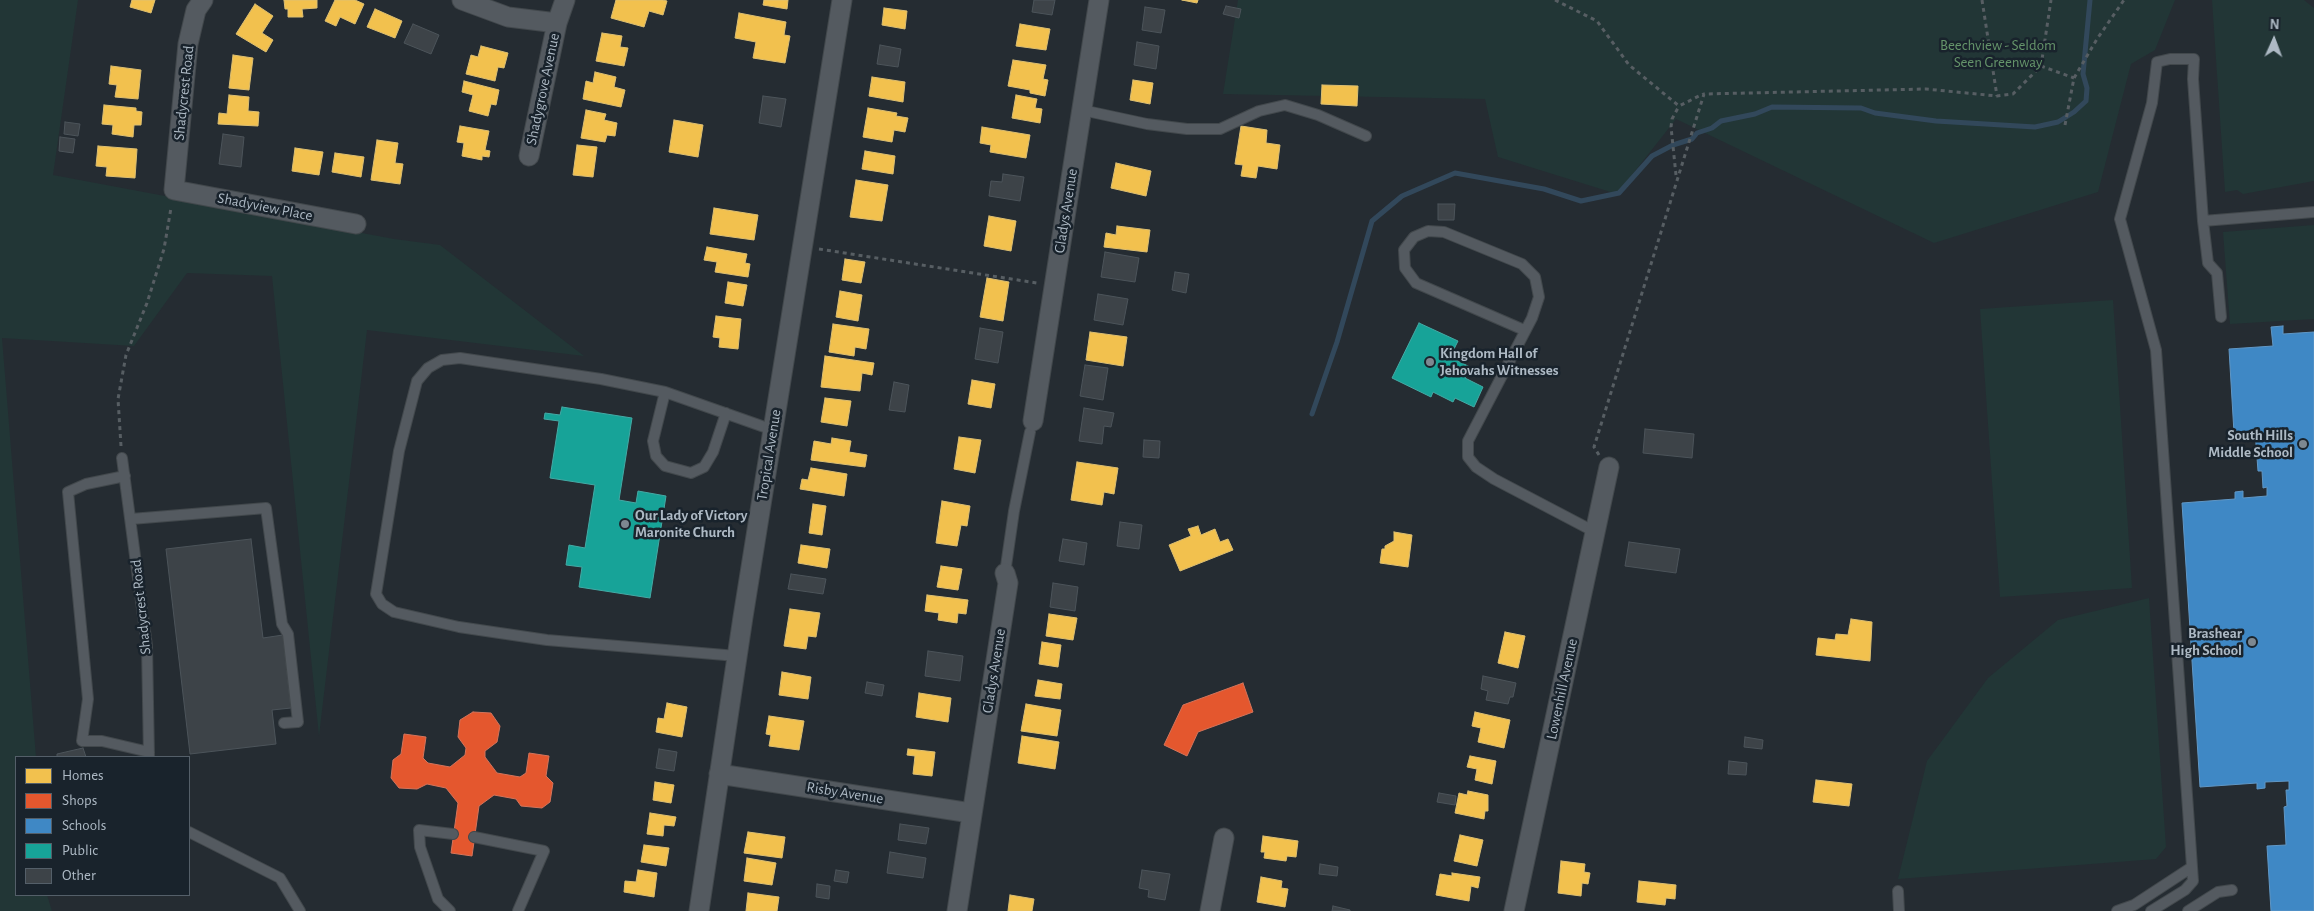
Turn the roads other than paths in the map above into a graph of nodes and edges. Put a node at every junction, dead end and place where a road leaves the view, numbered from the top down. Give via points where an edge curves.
1 (203, 0) edge
2 (462, 0) edge
3 (565, 0) edge
4 (842, 0) edge
5 (1099, 0) edge
6 (557, 23) junction
7 (1082, 110) junction
8 (1366, 136) dead end
9 (529, 156) dead end
10 (174, 190) joint
11 (2314, 212) edge
12 (2203, 220) junction
13 (356, 224) dead end
14 (2221, 318) dead end
15 (1524, 330) junction
16 (664, 392) junction
17 (726, 413) junction
18 (1032, 427) joint
19 (773, 430) junction
20 (122, 458) road end
21 (1609, 467) road end
22 (125, 476) junction
23 (131, 519) junction
24 (1595, 532) junction
25 (1005, 573) joint
26 (737, 656) junction
27 (284, 723) dead end
28 (149, 755) edge
29 (719, 774) junction
30 (971, 813) junction
31 (190, 833) edge
32 (453, 834) dead end
33 (474, 837) dead end
34 (1224, 838) dead end
35 (2192, 867) junction
36 (2232, 890) dead end
37 (1898, 891) dead end
38 (300, 911) edge
39 (450, 911) edge
40 (518, 911) edge
41 (699, 911) edge
42 (957, 911) edge
43 (1210, 911) edge
44 (1514, 911) edge
45 (1899, 911) edge
46 (2117, 911) edge
47 (2151, 911) edge
48 (2188, 911) edge

1 - 10 street, Shadycrest Road via 196,10 188,44
2 - 6 street via 508,17
3 - 6 street, Shadygrove Avenue
4 - 19 street, Tropical Avenue
5 - 7 street, Gladys Avenue
6 - 9 street, Shadygrove Avenue
7 - 8 lane via 1147,124 1220,129 1260,110 1285,105
7 - 18 street, Gladys Avenue
10 - 13 street, Shadyview Place
11 - 12 lane
12 - 14 lane via 2208,263 2217,273
12 - 35 lane via 2194,59 2157,62 2152,103 2120,219 2156,350
15 - 15 lane via 1532,318 1538,296 1535,276 1522,264 1444,232 1428,232 1414,237 1404,250 1405,268 1416,283
15 - 24 lane via 1468,441 1468,456 1494,479
16 - 17 lane
16 - 17 lane via 653,441 656,456 665,466 691,473 704,467 713,452
16 - 26 lane via 460,358 442,360 428,368 417,381 399,451 376,594 382,604 394,612 458,626 547,640
17 - 19 lane
18 - 25 lane, Gladys Avenue
19 - 26 street, Tropical Avenue
20 - 22 lane, Shadycrest Road
21 - 24 street, Lowenhill Avenue
22 - 23 lane, Shadycrest Road
22 - 28 lane via 86,484 68,492 88,699 82,741 102,741
23 - 27 lane via 266,508 282,624 288,634 298,722
23 - 28 lane, Shadycrest Road via 147,646
24 - 44 street, Lowenhill Avenue
25 - 30 street, Gladys Avenue via 1008,583
26 - 29 street, Tropical Avenue
29 - 30 street, Risby Avenue
29 - 41 street, Tropical Avenue
30 - 42 street, Gladys Avenue
31 - 38 lane via 280,878
32 - 39 lane via 419,830 420,847 438,899
33 - 40 lane via 544,851
34 - 43 street
35 - 46 lane via 2134,905
35 - 47 lane via 2192,881 2185,890
36 - 48 lane via 2218,892
37 - 45 lane

